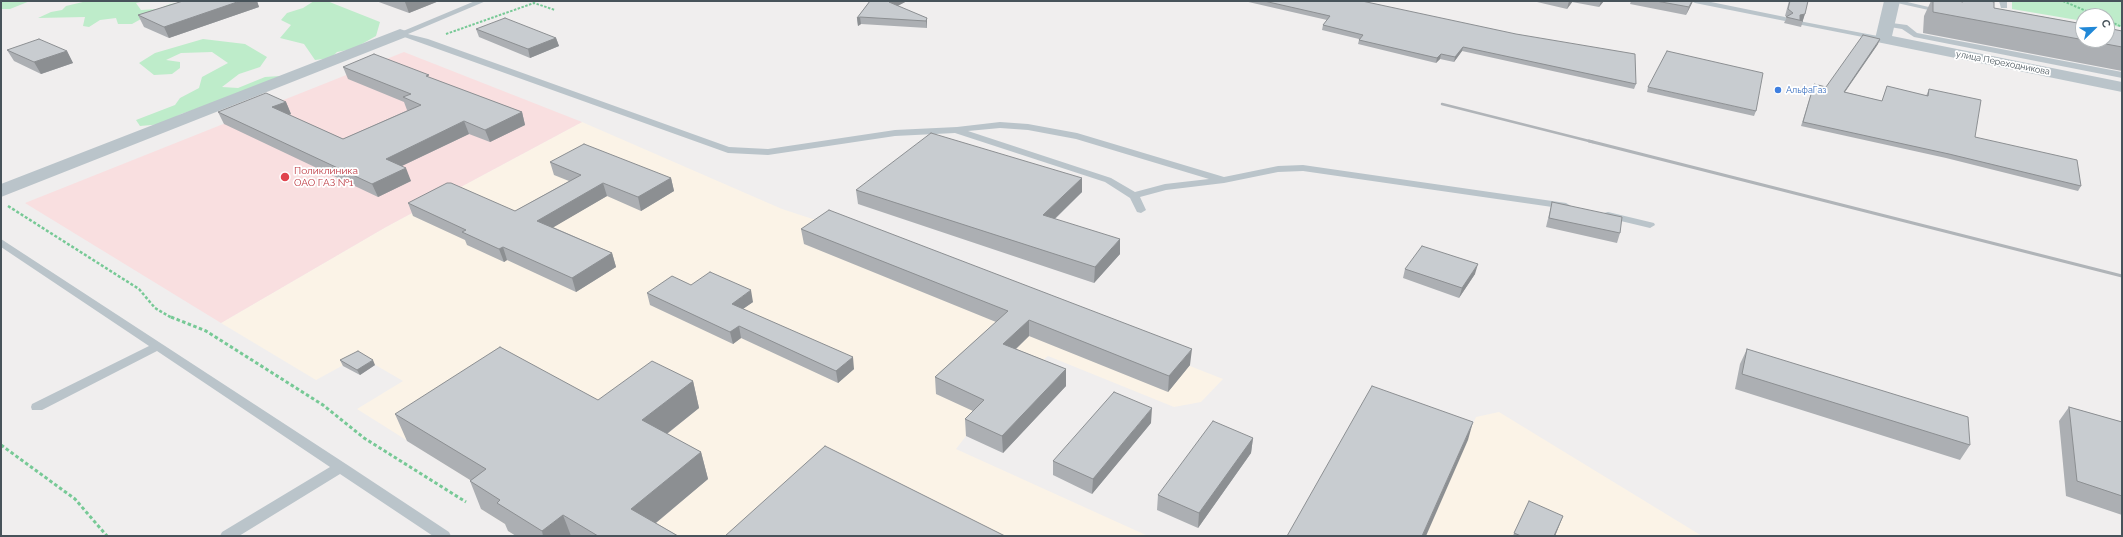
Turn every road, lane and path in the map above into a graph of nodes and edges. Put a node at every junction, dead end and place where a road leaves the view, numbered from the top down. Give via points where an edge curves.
1 (482, 1) edge
2 (1696, 1) edge
3 (1892, 1) edge
4 (2063, 1) edge
5 (2079, 8) edge
6 (555, 10) dead end
7 (1953, 12) edge
8 (1784, 19) dead end
9 (1802, 23) edge
10 (1885, 32) junction
11 (400, 34) junction
12 (425, 41) junction
13 (2122, 75) edge
14 (2122, 87) edge
15 (956, 130) junction
16 (1224, 180) junction
17 (1134, 196) junction
18 (5, 199) edge
19 (1574, 207) edge
20 (1141, 210) dead end
21 (1596, 213) edge
22 (1650, 225) dead end
23 (2, 244) edge
24 (158, 346) junction
25 (37, 408) dead end
26 (1, 446) edge
27 (340, 467) junction
28 (466, 502) dead end
29 (107, 536) edge
30 (227, 536) edge
31 (444, 536) edge

1 - 11 lane
2 - 8 lane
3 - 7 lane
3 - 10 street
4 - 5 path
6 - 12 path via 534,3
9 - 10 lane
10 - 13 lane via 1904,27 1914,35
10 - 14 street, улица Переходникова
11 - 12 lane
11 - 18 street
12 - 15 lane via 728,150 768,152 895,133
15 - 16 lane via 1000,125 1035,128 1077,136
15 - 17 lane via 1108,180
16 - 17 lane via 1158,189
16 - 19 lane via 1278,169 1303,168
17 - 20 lane
18 - 28 path via 139,289 155,308 212,335 323,405 364,438
21 - 22 lane
23 - 24 lane
24 - 25 lane
24 - 27 lane
26 - 29 path via 75,499
27 - 30 lane
27 - 31 lane

